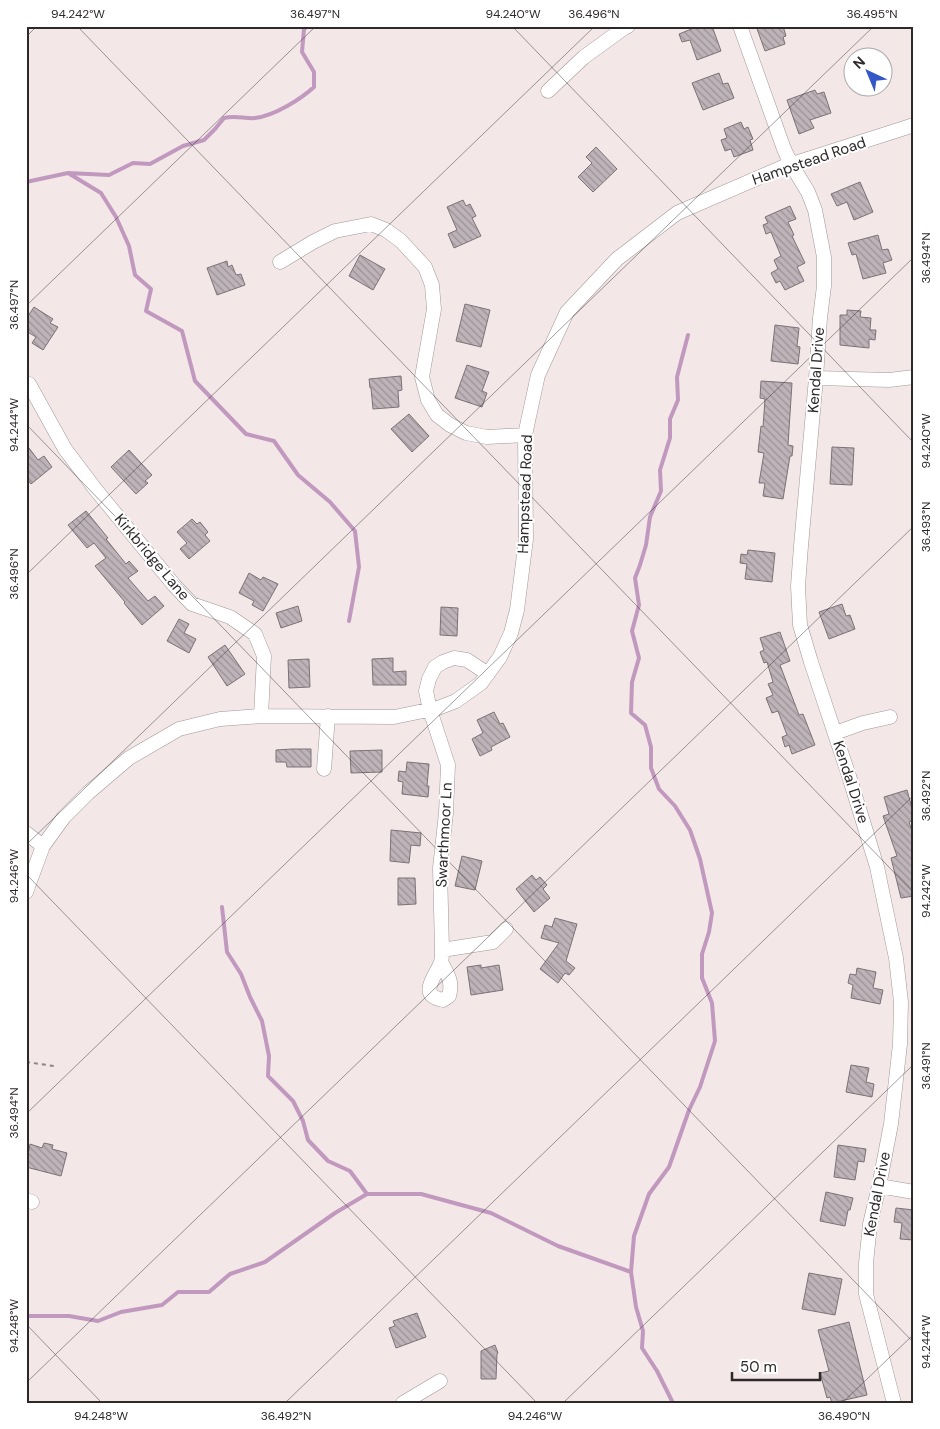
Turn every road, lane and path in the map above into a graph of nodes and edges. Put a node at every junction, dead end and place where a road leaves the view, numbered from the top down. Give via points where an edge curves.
1 (628, 26) edge
2 (740, 26) edge
3 (548, 91) dead end
4 (914, 125) edge
5 (791, 164) junction
6 (280, 262) dead end
7 (914, 377) edge
8 (816, 378) junction
9 (26, 383) edge
10 (525, 435) junction
11 (488, 674) junction
12 (430, 710) junction
13 (261, 716) junction
14 (328, 716) junction
15 (890, 717) dead end
16 (835, 733) junction
17 (324, 769) dead end
18 (26, 833) edge
19 (43, 846) junction
20 (26, 892) edge
21 (506, 929) dead end
22 (26, 1062) edge
23 (54, 1066) dead end
24 (879, 1186) junction
25 (914, 1192) edge
26 (440, 1381) dead end
27 (403, 1403) edge
28 (894, 1403) edge

1 - 3 street via 584,57
2 - 5 street, Kendal Drive
4 - 5 street, Hampstead Road
5 - 8 street, Kendal Drive via 815,210 824,257
5 - 10 street, Hampstead Road via 677,213 617,259 567,312 538,375
6 - 10 street via 335,231 371,224 394,235 426,266 432,285 434,310 422,377 428,400 438,415 466,433 487,437
7 - 8 street via 889,380
8 - 16 street, Kendal Drive via 800,546 800,625
9 - 13 street, Kirkbridge Lane via 30,384 65,449 174,585 192,604 230,616 255,634 264,656
10 - 11 street, Hampstead Road via 526,539 517,610 511,633
11 - 12 street, Hampstead Road via 456,701
11 - 12 street, Swarthmoor Ln via 467,660 454,658 443,662 435,667 426,690
12 - 14 street, Hampstead Road via 394,717
12 - 21 street, Swarthmoor Ln via 448,765 440,868 441,956 493,942
13 - 14 street, Hampstead Road
13 - 19 street, Hampstead Road via 220,719 179,729 129,758 64,817
14 - 17 street
15 - 16 street
16 - 24 street, Kendal Drive via 877,867 896,958 901,1002 891,1124
18 - 19 street
19 - 20 street, Hampstead Road
22 - 23 path
24 - 25 street
24 - 28 street, Kendal Drive via 870,1224 866,1294
26 - 27 street

